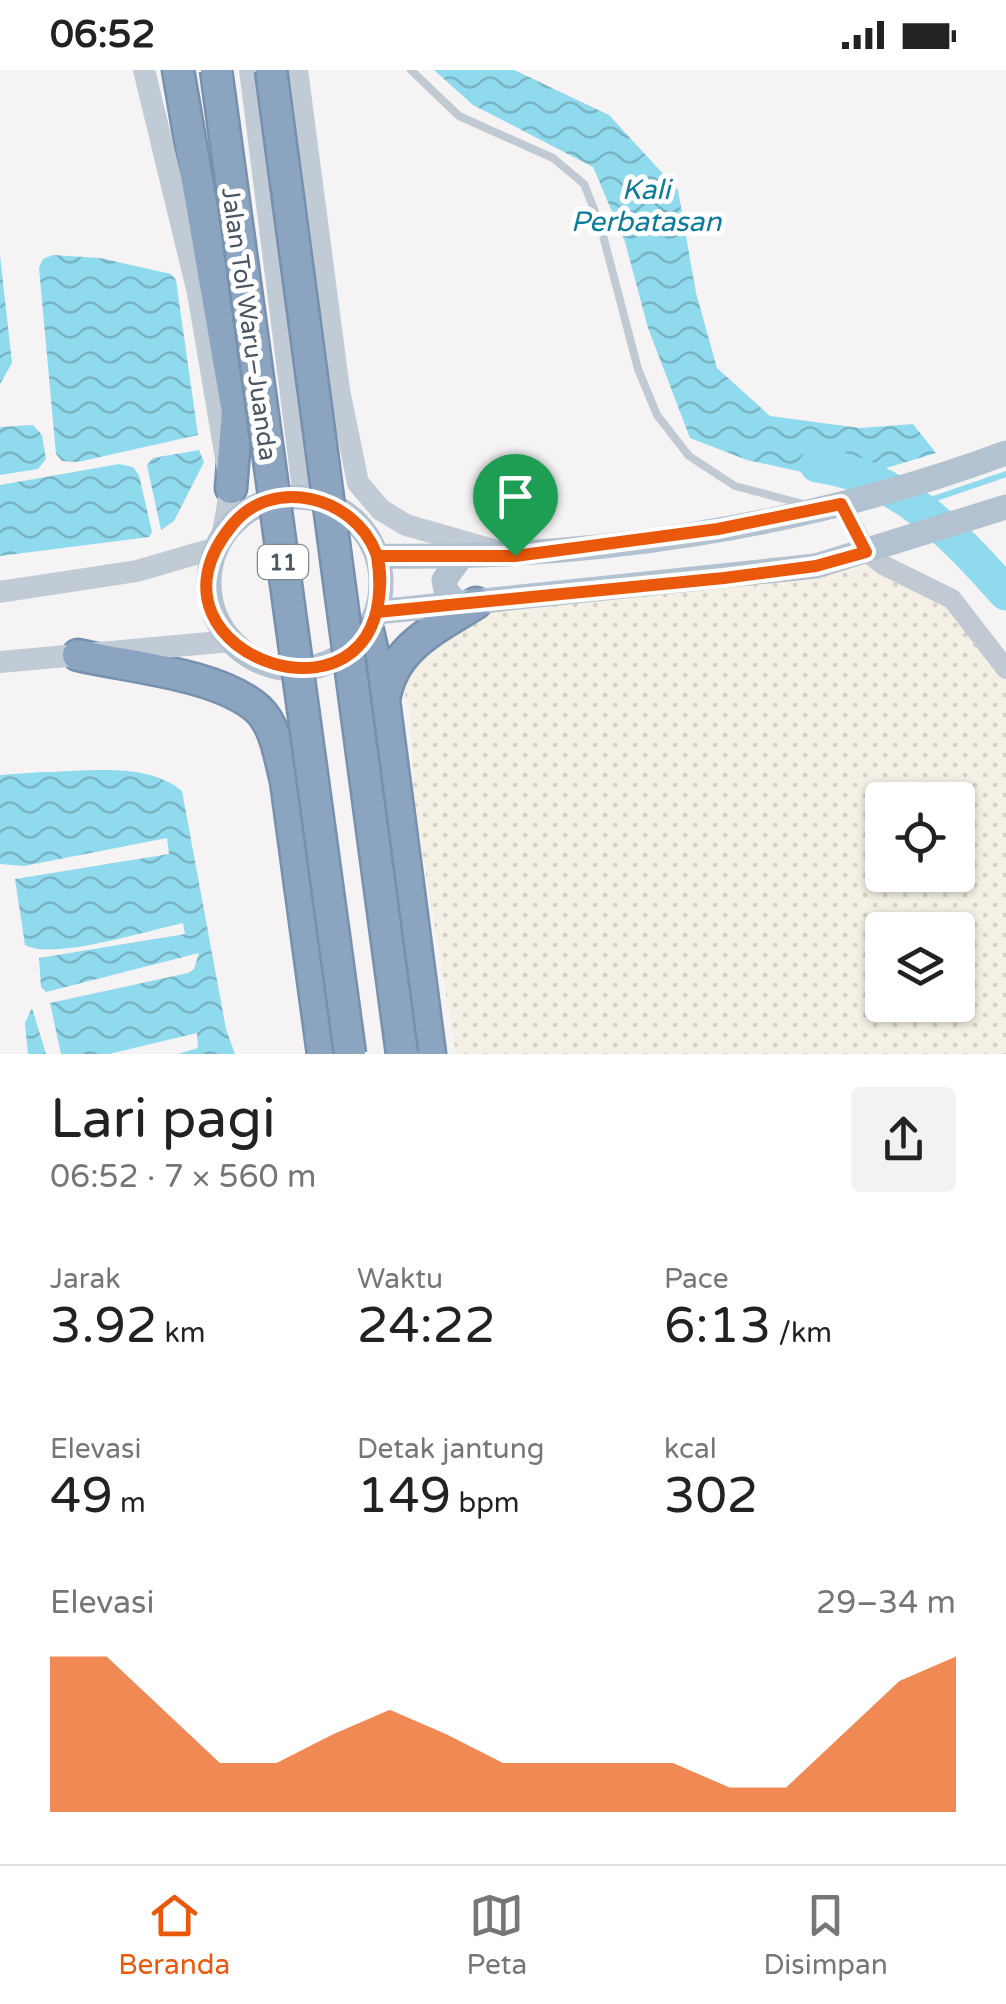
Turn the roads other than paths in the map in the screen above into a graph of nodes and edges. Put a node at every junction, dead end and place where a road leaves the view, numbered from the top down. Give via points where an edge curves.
1 (144, 70) edge
2 (178, 70) edge
3 (216, 70) edge
4 (250, 70) edge
5 (270, 70) edge
6 (297, 70) edge
7 (411, 70) edge
8 (1006, 452) edge
9 (231, 488) junction
10 (304, 497) junction
11 (838, 505) junction
12 (1002, 509) edge
13 (219, 542) junction
14 (874, 550) junction
15 (377, 556) junction
16 (515, 556) junction
17 (461, 557) junction
18 (0, 592) edge
19 (467, 604) junction
20 (372, 622) junction
21 (231, 641) junction
22 (78, 655) junction
23 (0, 662) edge
24 (1006, 669) edge
25 (384, 700) junction
26 (323, 1054) edge
27 (350, 1054) edge
28 (402, 1054) edge
29 (430, 1054) edge

1 - 9 main road via 191,260
2 - 9 highway via 237,412
3 - 27 highway, Jalan Tol Waru–Juanda / 11, bridge
4 - 10 main road
5 - 28 highway, 11, bridge
6 - 16 main road via 339,390 358,483 381,510 406,524
7 - 11 lane via 459,116 553,158 584,184 638,369 658,415 689,456 734,486
8 - 11 main road
9 - 13 main road
10 - 13 main road via 257,505
10 - 15 main road via 341,510
11 - 14 street
11 - 16 main road
12 - 14 main road
13 - 18 main road via 138,571
13 - 21 main road via 210,596
14 - 19 main road via 798,569
14 - 24 street via 883,565 952,599
15 - 17 main road
15 - 20 main road via 382,584
16 - 17 main road
17 - 19 main road via 444,580 446,592
19 - 20 main road
19 - 25 highway via 396,663
20 - 21 main road via 334,661 302,669 268,666
20 - 25 highway
21 - 22 main road
22 - 23 main road
22 - 26 highway via 233,692 260,711 277,742 286,781
25 - 29 highway

